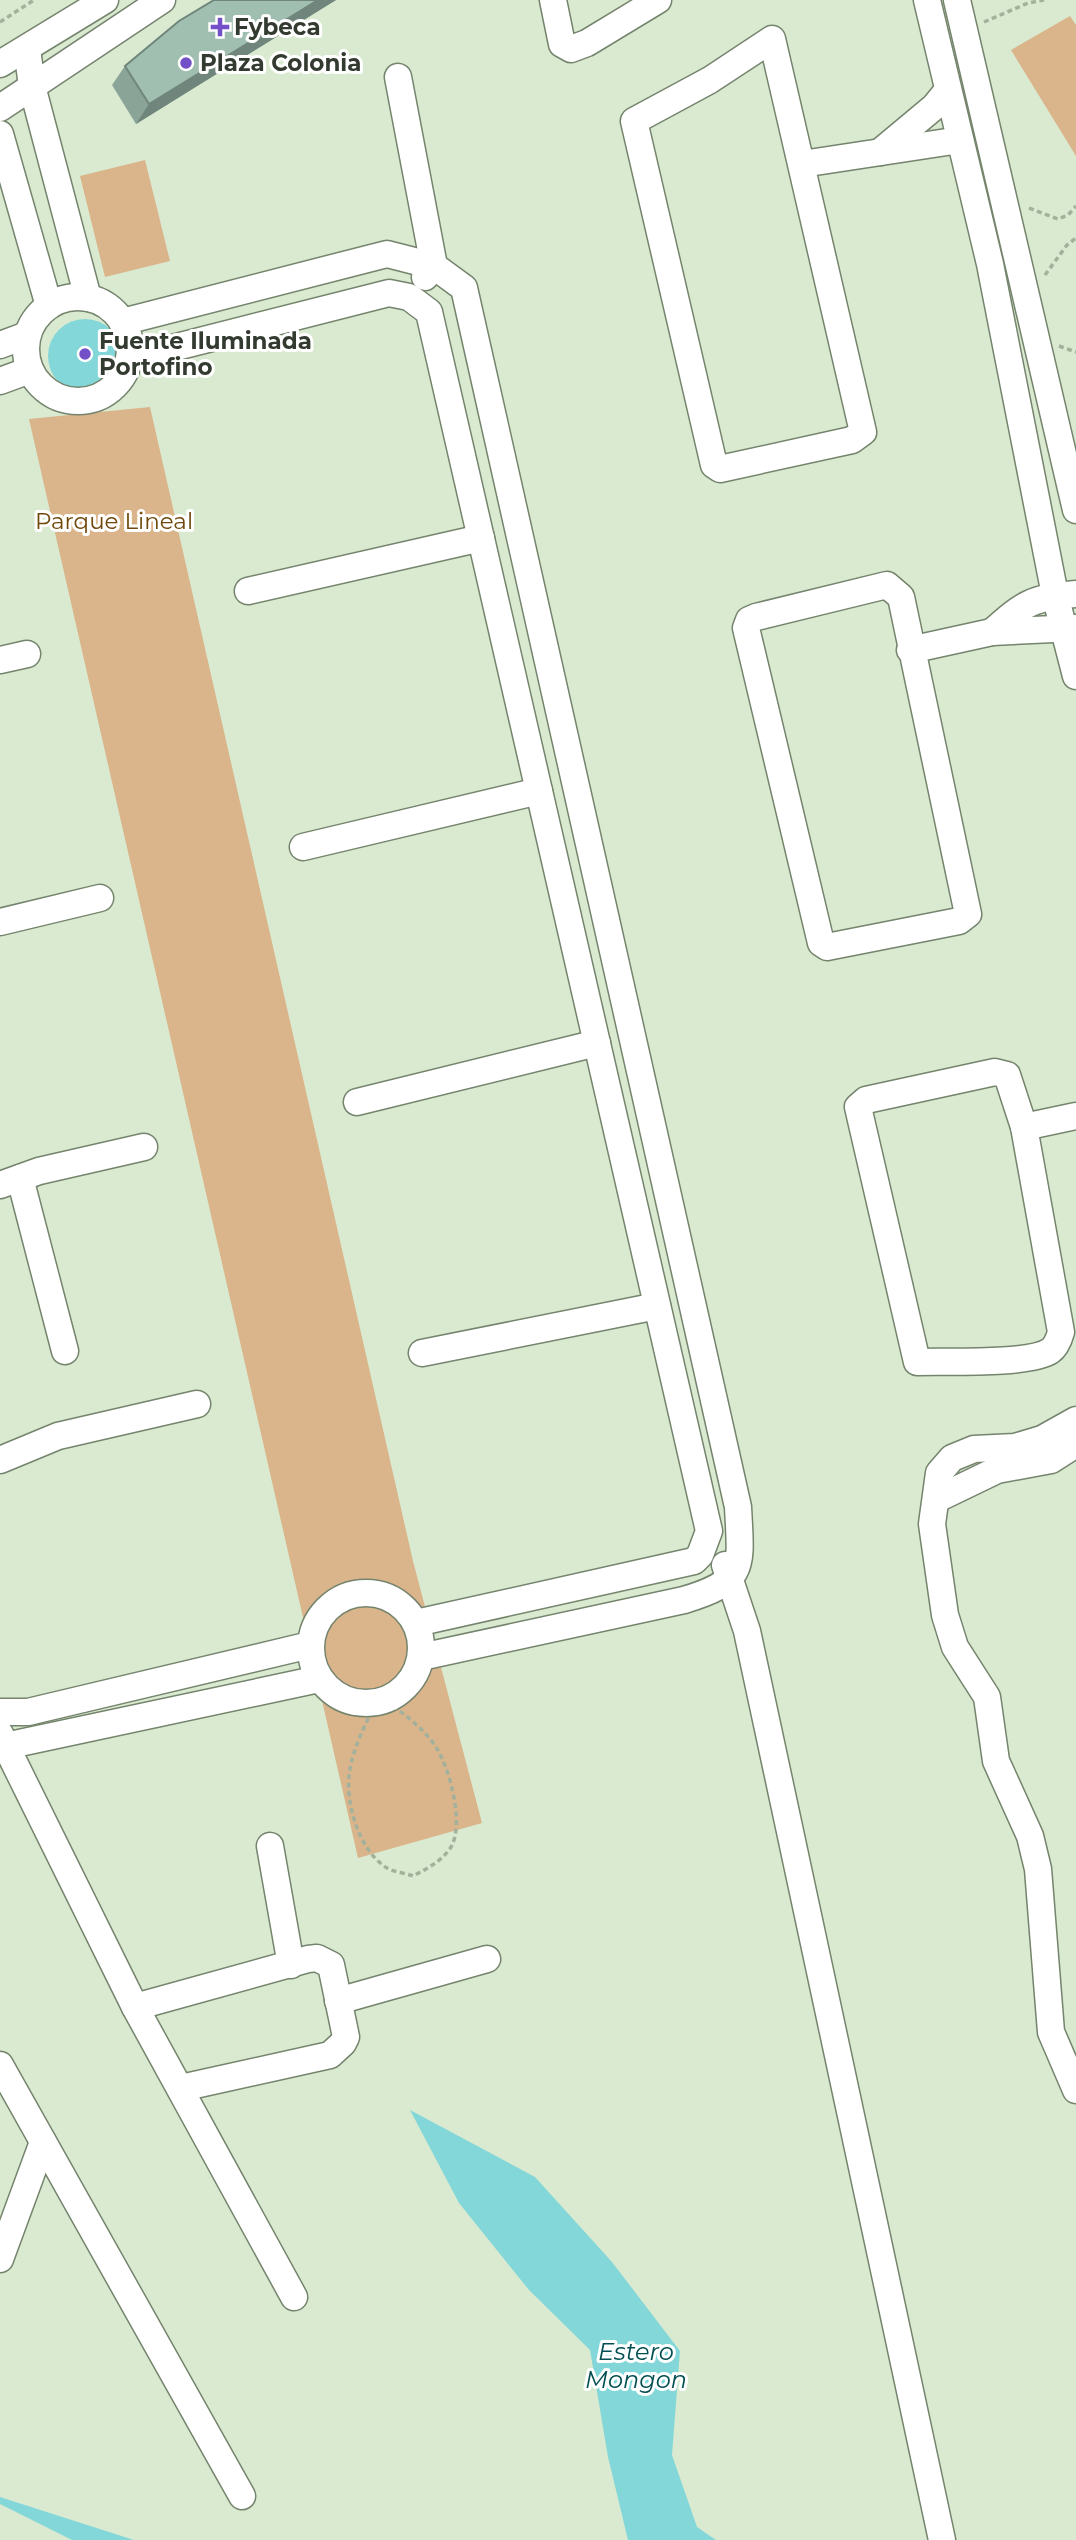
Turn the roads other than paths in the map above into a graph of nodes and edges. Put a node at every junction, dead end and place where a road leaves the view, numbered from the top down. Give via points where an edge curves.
1 (105, 0) edge
2 (162, 0) edge
3 (553, 0) edge
4 (658, 0) edge
5 (927, 0) edge
6 (957, 0) edge
7 (27, 50) junction
8 (0, 64) edge
9 (398, 77) dead end
10 (32, 86) junction
11 (948, 90) junction
12 (0, 108) edge
13 (44, 133) junction
14 (960, 140) junction
15 (2, 141) edge
16 (879, 153) junction
17 (802, 164) junction
18 (970, 180) junction
19 (1001, 183) junction
20 (65, 213) junction
21 (26, 222) junction
22 (434, 266) junction
23 (409, 297) junction
24 (88, 298) junction
25 (49, 306) junction
26 (122, 322) junction
27 (27, 335) junction
28 (0, 345) edge
29 (129, 359) junction
30 (30, 370) junction
31 (0, 381) edge
32 (1076, 510) edge
33 (481, 538) junction
34 (248, 591) dead end
35 (1066, 595) edge
36 (1070, 627) edge
37 (992, 632) junction
38 (910, 650) junction
39 (27, 654) dead end
40 (0, 660) edge
41 (1076, 676) edge
42 (539, 791) junction
43 (303, 847) dead end
44 (100, 898) dead end
45 (604, 911) junction
46 (568, 918) junction
47 (0, 922) edge
48 (597, 1043) junction
49 (357, 1102) dead end
50 (1076, 1116) edge
51 (1024, 1127) junction
52 (144, 1147) dead end
53 (10, 1181) edge
54 (657, 1306) junction
55 (65, 1351) dead end
56 (422, 1353) dead end
57 (197, 1404) dead end
58 (1076, 1420) edge
59 (1076, 1444) edge
60 (974, 1449) junction
61 (3, 1452) edge
62 (1038, 1452) junction
63 (982, 1476) junction
64 (937, 1499) junction
65 (709, 1531) junction
66 (731, 1577) junction
67 (416, 1623) junction
68 (310, 1645) junction
69 (421, 1657) junction
70 (319, 1679) junction
71 (0, 1713) edge
72 (1, 1739) edge
73 (270, 1846) dead end
74 (487, 1959) dead end
75 (291, 1965) junction
76 (338, 2001) junction
77 (135, 2007) junction
78 (0, 2065) edge
79 (181, 2088) junction
80 (1076, 2090) edge
81 (43, 2142) junction
82 (0, 2259) edge
83 (294, 2297) dead end
84 (242, 2496) dead end
85 (942, 2540) edge

1 - 7 street
2 - 10 street
3 - 4 street via 562,44 571,49
5 - 11 street
6 - 19 street
7 - 8 street
7 - 10 street
9 - 22 street
10 - 12 street
10 - 13 street
11 - 14 street
11 - 16 street
13 - 15 street
13 - 20 street
14 - 16 street
14 - 18 street
15 - 21 street
16 - 17 street
17 - 17 street via 772,39 710,80 634,121 714,465 720,469 852,440 863,432
18 - 19 street
18 - 35 street
19 - 32 street
20 - 21 street
20 - 24 street
21 - 25 street
22 - 23 street
22 - 26 street via 387,254
22 - 45 street via 464,288
23 - 29 street via 389,293
23 - 33 street via 429,312
24 - 25 street via 74,297
24 - 26 street via 113,311
25 - 27 street
26 - 29 street via 128,334
27 - 28 street
27 - 30 street
29 - 30 street via 113,388 83,401 51,394
30 - 31 street
33 - 34 street
33 - 42 street
35 - 36 street
35 - 37 street via 1022,604
36 - 37 street
36 - 41 street
37 - 38 street
38 - 38 street via 901,597 887,585 756,617 746,628 821,943 827,947 959,921 968,914
39 - 40 street
42 - 43 street
42 - 46 street
44 - 47 street
45 - 46 street
45 - 66 street via 738,1507 740,1556
46 - 48 street
48 - 49 street
48 - 54 street
50 - 51 street
51 - 51 street via 1007,1075 1000,1072 866,1100 858,1107 917,1362 1030,1359 1051,1351 1059,1339
52 - 53 street
53 - 55 street
54 - 56 street
54 - 65 street
57 - 61 street
58 - 62 street
59 - 62 street
60 - 62 street
60 - 63 street
60 - 64 street via 952,1458 939,1473
62 - 63 street
63 - 64 street
64 - 80 street via 932,1524 945,1615 955,1647 986,1697 996,1761 1030,1836 1038,1869 1051,2032
65 - 66 street
65 - 67 street via 694,1561
66 - 69 street via 719,1589 684,1600
66 - 85 street via 747,1630
67 - 68 street via 406,1608 391,1598 355,1593 338,1600 314,1627
67 - 69 street
68 - 70 street
68 - 71 street via 28,1712
69 - 70 street via 415,1676 403,1690 381,1701 349,1702
70 - 72 street via 10,1745
72 - 77 street
73 - 75 street
74 - 76 street
75 - 76 street via 317,1958 329,1962
75 - 77 street
76 - 79 street via 346,2037 330,2055
77 - 79 street
78 - 81 street
79 - 83 street
81 - 82 street
81 - 84 street

